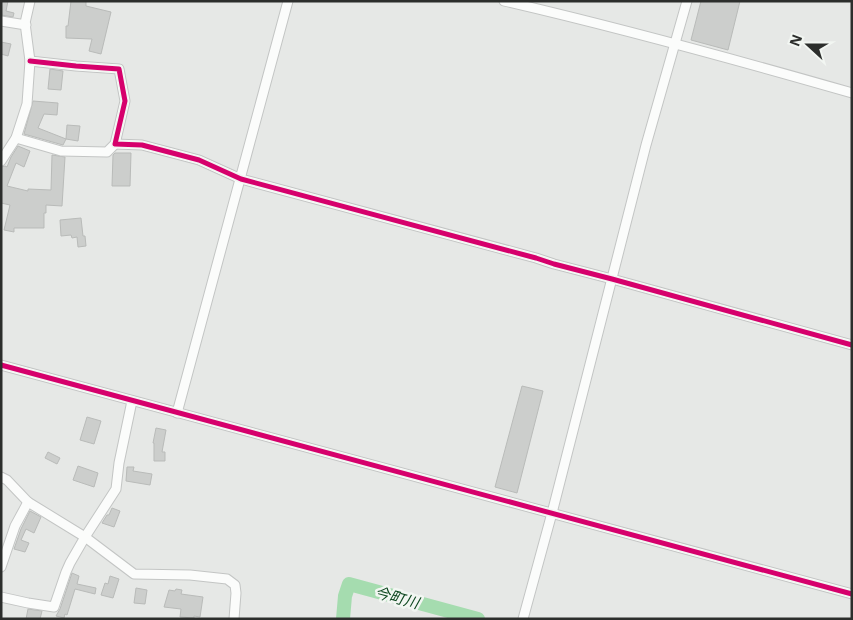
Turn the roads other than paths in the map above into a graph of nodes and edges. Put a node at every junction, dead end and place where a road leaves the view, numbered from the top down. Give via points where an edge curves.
1 (30, 1) edge
2 (288, 1) edge
3 (504, 1) edge
4 (687, 1) edge
5 (1, 21) edge
6 (26, 25) junction
7 (675, 44) junction
8 (30, 61) junction
9 (852, 93) edge
10 (16, 138) junction
11 (115, 144) junction
12 (1, 161) edge
13 (240, 179) junction
14 (612, 278) junction
15 (852, 345) edge
16 (1, 365) edge
17 (132, 400) junction
18 (177, 413) junction
19 (1, 477) edge
20 (28, 502) junction
21 (552, 513) junction
22 (85, 537) junction
23 (4, 552) edge
24 (1, 567) edge
25 (852, 594) edge
26 (1, 597) edge
27 (234, 619) edge
28 (524, 619) edge

1 - 6 street
2 - 13 street
3 - 7 street
4 - 7 street
5 - 6 street
6 - 8 street
7 - 9 street
7 - 14 street
8 - 10 street via 27,104
8 - 11 street via 119,69 125,101
10 - 11 street via 61,151 107,152
10 - 12 street
11 - 13 street via 142,145 200,160
13 - 14 street
13 - 18 street
14 - 15 street
14 - 21 street
16 - 17 street
17 - 18 street
17 - 22 street via 116,490
18 - 21 street
19 - 20 street
20 - 22 street
20 - 23 street
21 - 25 street
21 - 28 street
22 - 26 street via 66,572 54,607
22 - 27 street via 134,574 227,579 235,585
23 - 24 street

